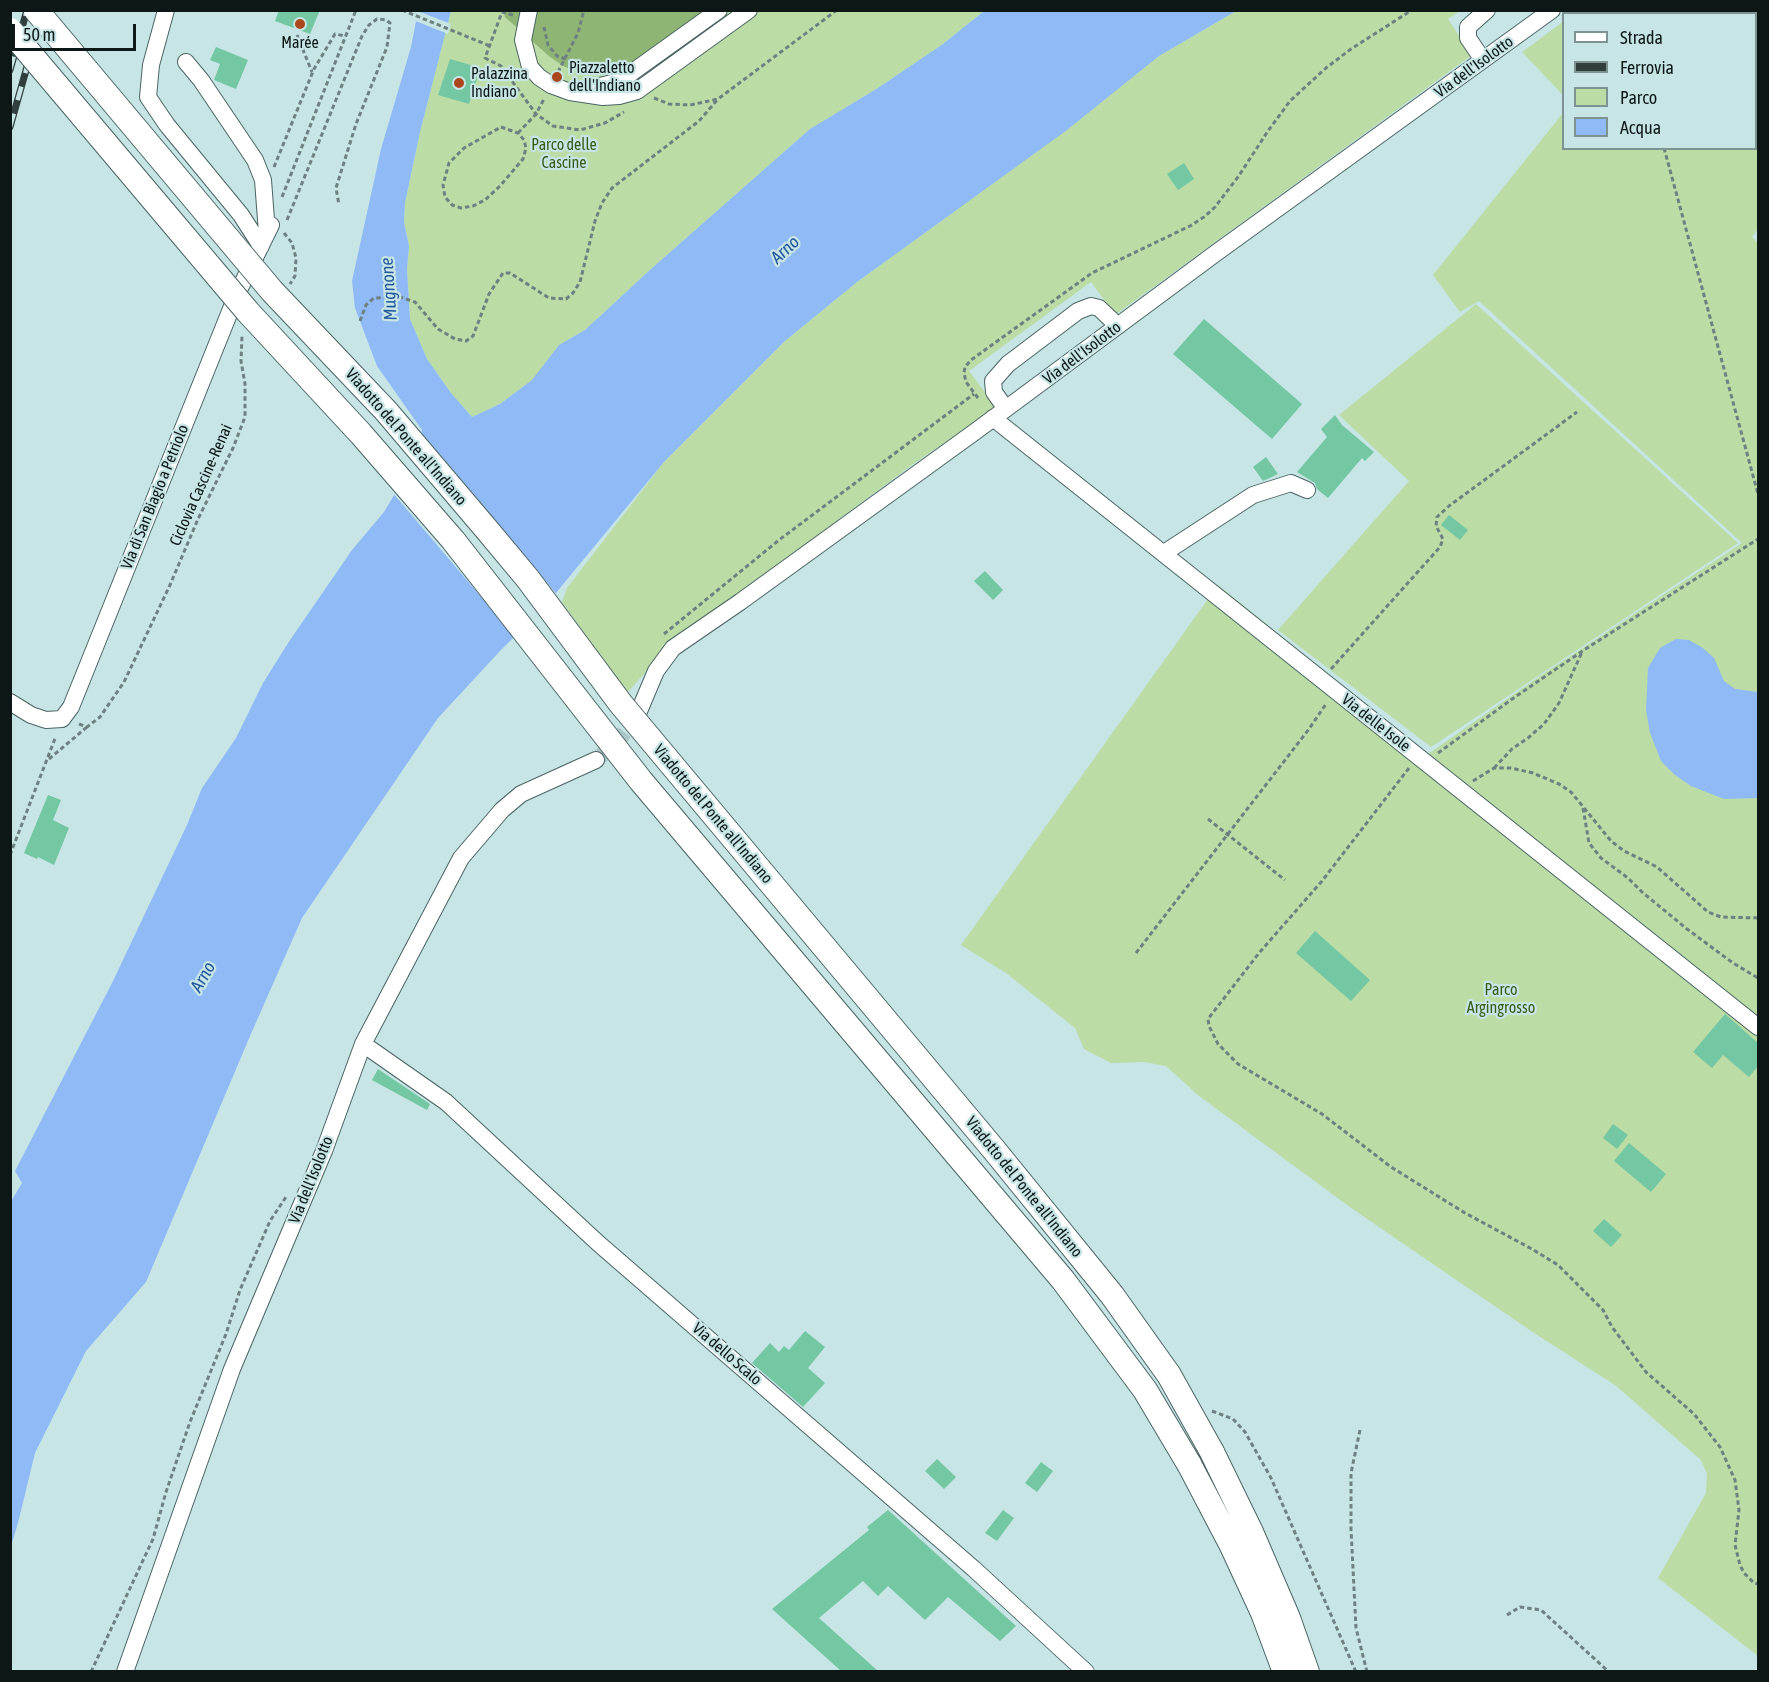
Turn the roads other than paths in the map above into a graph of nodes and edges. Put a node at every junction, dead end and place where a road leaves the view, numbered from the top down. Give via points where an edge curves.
1 (36, 10) edge
2 (166, 10) edge
3 (529, 10) edge
4 (719, 10) edge
5 (749, 10) edge
6 (1487, 10) edge
7 (1552, 10) edge
8 (10, 30) edge
9 (1483, 60) junction
10 (186, 62) dead end
11 (599, 93) junction
12 (270, 234) junction
13 (1118, 326) junction
14 (1000, 413) junction
15 (1307, 489) dead end
16 (1164, 553) junction
17 (10, 702) edge
18 (637, 716) tunnel mouth
19 (596, 760) tunnel mouth
20 (1758, 1027) edge
21 (363, 1044) junction
22 (125, 1671) edge
23 (1086, 1671) edge
24 (1285, 1671) edge
25 (1307, 1671) edge

1 - 25 highway, Viadotto del Ponte all'Indiano, bridge via 272,291 386,411 488,531 621,704 1112,1295 1169,1375 1212,1452 1251,1532
2 - 12 street via 151,66 148,97 241,214
3 - 11 street via 523,40 527,59 538,77 570,92
4 - 11 street
5 - 11 street via 637,91 619,96
6 - 9 street via 1468,27 1468,38
7 - 9 street, Via dell'Isolotto
8 - 24 highway, Viadotto del Ponte all'Indiano, bridge via 248,312 453,540 641,781 1064,1280 1145,1390 1189,1464 1232,1546
9 - 13 street, Via dell'Isolotto
10 - 12 street via 255,160 263,180
12 - 17 street, Via di San Biagio a Petriolo via 237,294 70,707 62,718 46,720
13 - 14 street, Via dell'Isolotto
13 - 14 street via 1100,308 1091,306 1060,324 1008,364 993,381
14 - 16 street, Via delle Isole
14 - 18 street, Via dell'Isolotto via 673,648 656,671
15 - 16 street via 1292,483 1253,495
16 - 20 street, Via delle Isole
19 - 21 street, Via dell'Isolotto via 521,794 461,858
21 - 22 street, Via dell'Isolotto via 232,1369
21 - 23 street, Via dello Scalo via 446,1102 598,1243

